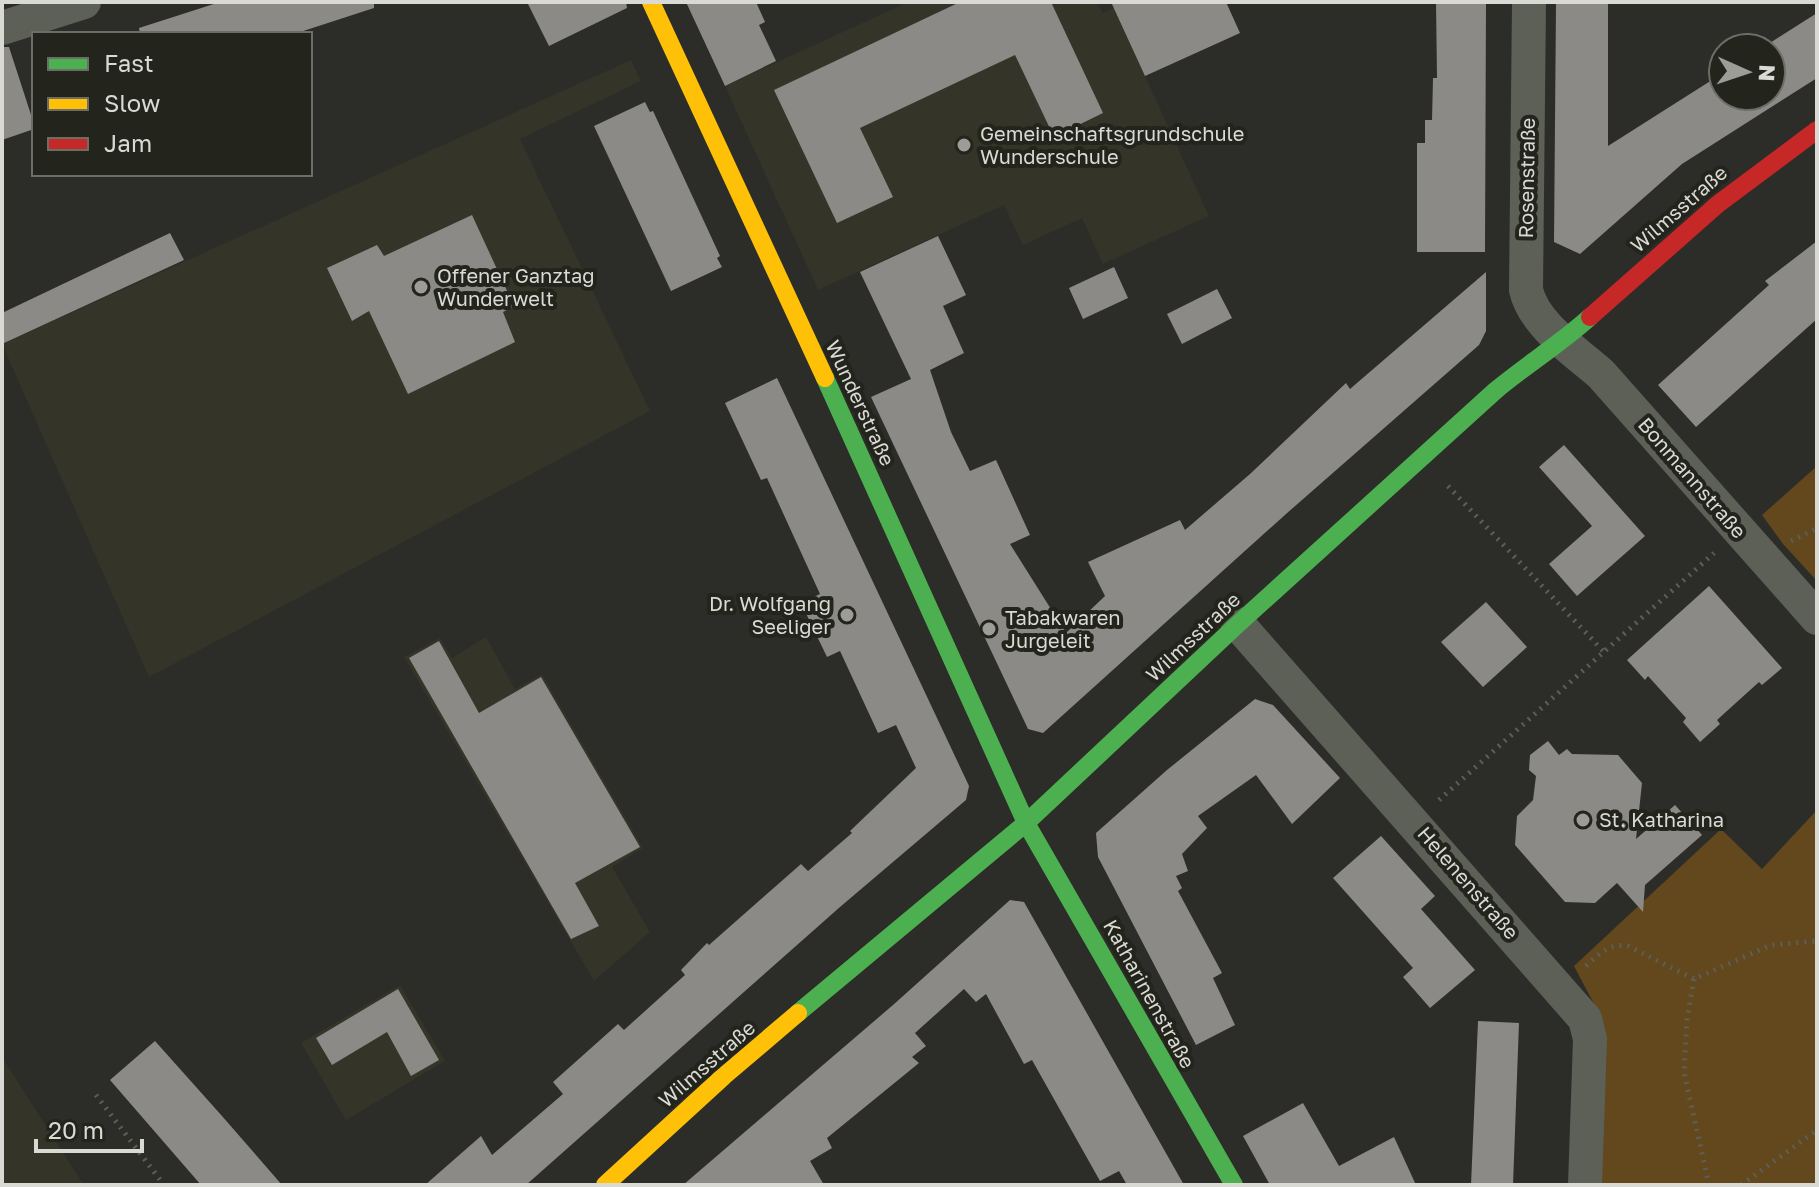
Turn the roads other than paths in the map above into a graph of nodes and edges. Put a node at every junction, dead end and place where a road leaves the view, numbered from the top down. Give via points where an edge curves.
1 (84, 2) edge
2 (651, 2) edge
3 (1529, 2) edge
4 (2, 28) edge
5 (1817, 130) edge
6 (1563, 341) junction
7 (1817, 618) edge
8 (1238, 624) junction
9 (1026, 823) junction
10 (605, 1185) edge
11 (1234, 1185) edge
12 (1585, 1185) edge

1 - 4 street
2 - 9 street, Wunderstraße
3 - 6 street, Rosenstraße via 1526,290 1534,311
5 - 6 street, Wilmsstraße via 1744,182
6 - 7 street, Bonmannstraße via 1601,374
6 - 8 street, Wilmsstraße via 1518,372
8 - 9 street, Wilmsstraße
8 - 12 street, Helenenstraße via 1569,998 1589,1029
9 - 10 street, Wilmsstraße via 736,1066
9 - 11 street, Katharinenstraße

